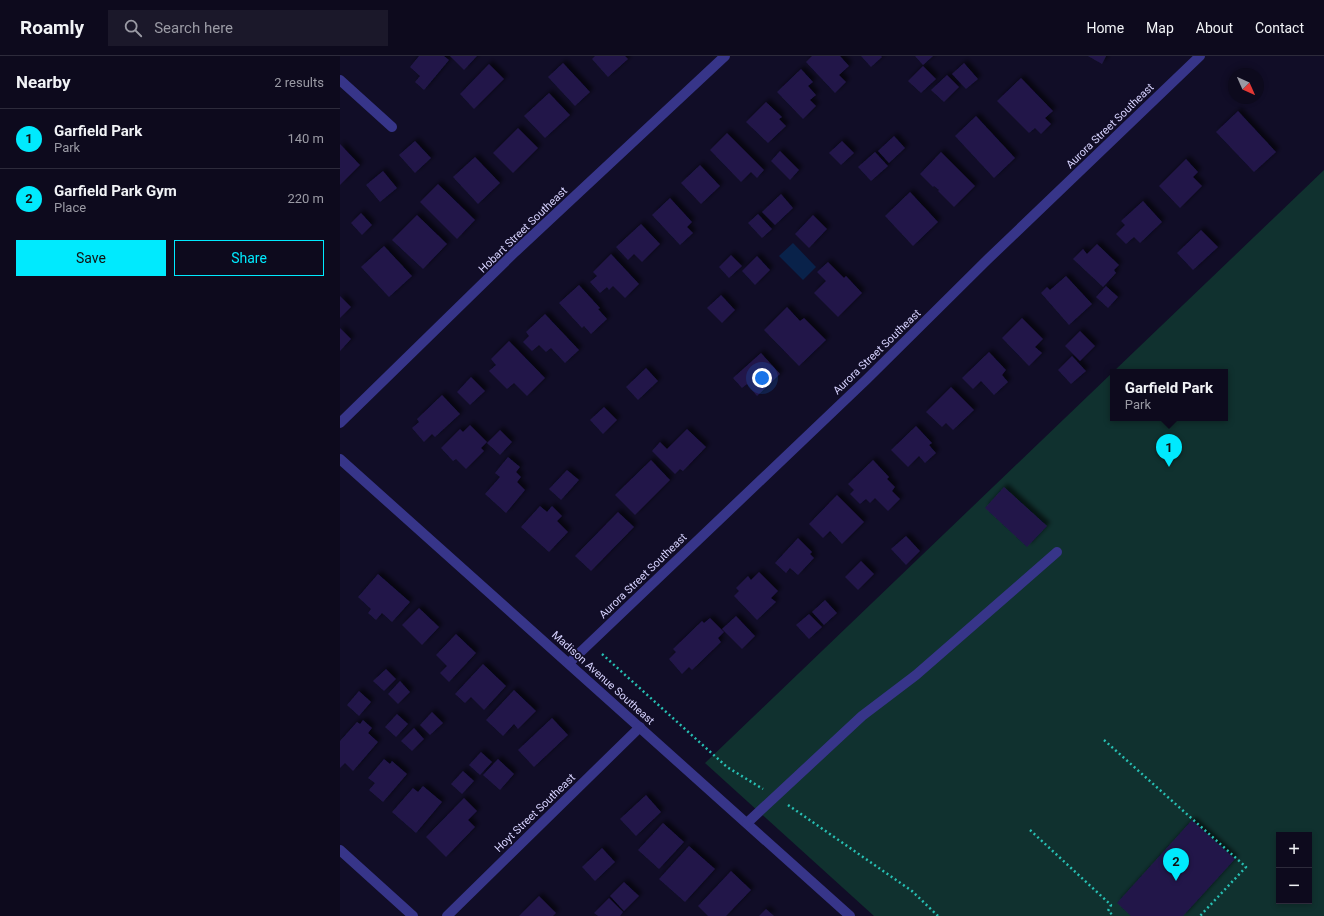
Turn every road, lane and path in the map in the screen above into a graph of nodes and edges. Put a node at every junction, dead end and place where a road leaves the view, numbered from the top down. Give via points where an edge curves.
1 (725, 56) edge
2 (1200, 56) edge
3 (340, 80) edge
4 (392, 127) dead end
5 (340, 423) edge
6 (340, 459) edge
7 (1057, 552) dead end
8 (569, 663) junction
9 (640, 728) junction
10 (1104, 740) dead end
11 (746, 823) junction
12 (1030, 830) dead end
13 (340, 850) edge
14 (413, 916) edge
15 (447, 916) edge
16 (850, 916) edge
17 (1114, 916) edge
18 (1200, 916) edge

1 - 5 street, Hobart Street Southeast via 515,252
2 - 8 street, Aurora Street Southeast
3 - 4 street
6 - 8 street, Madison Avenue Southeast
7 - 11 street via 916,675 862,716
8 - 9 street, Madison Avenue Southeast
9 - 11 street, Madison Avenue Southeast
9 - 15 street, Hoyt Street Southeast
10 - 18 path via 1246,867
11 - 16 street, Madison Avenue Southeast
12 - 17 path via 1111,905 1108,911
13 - 14 street

